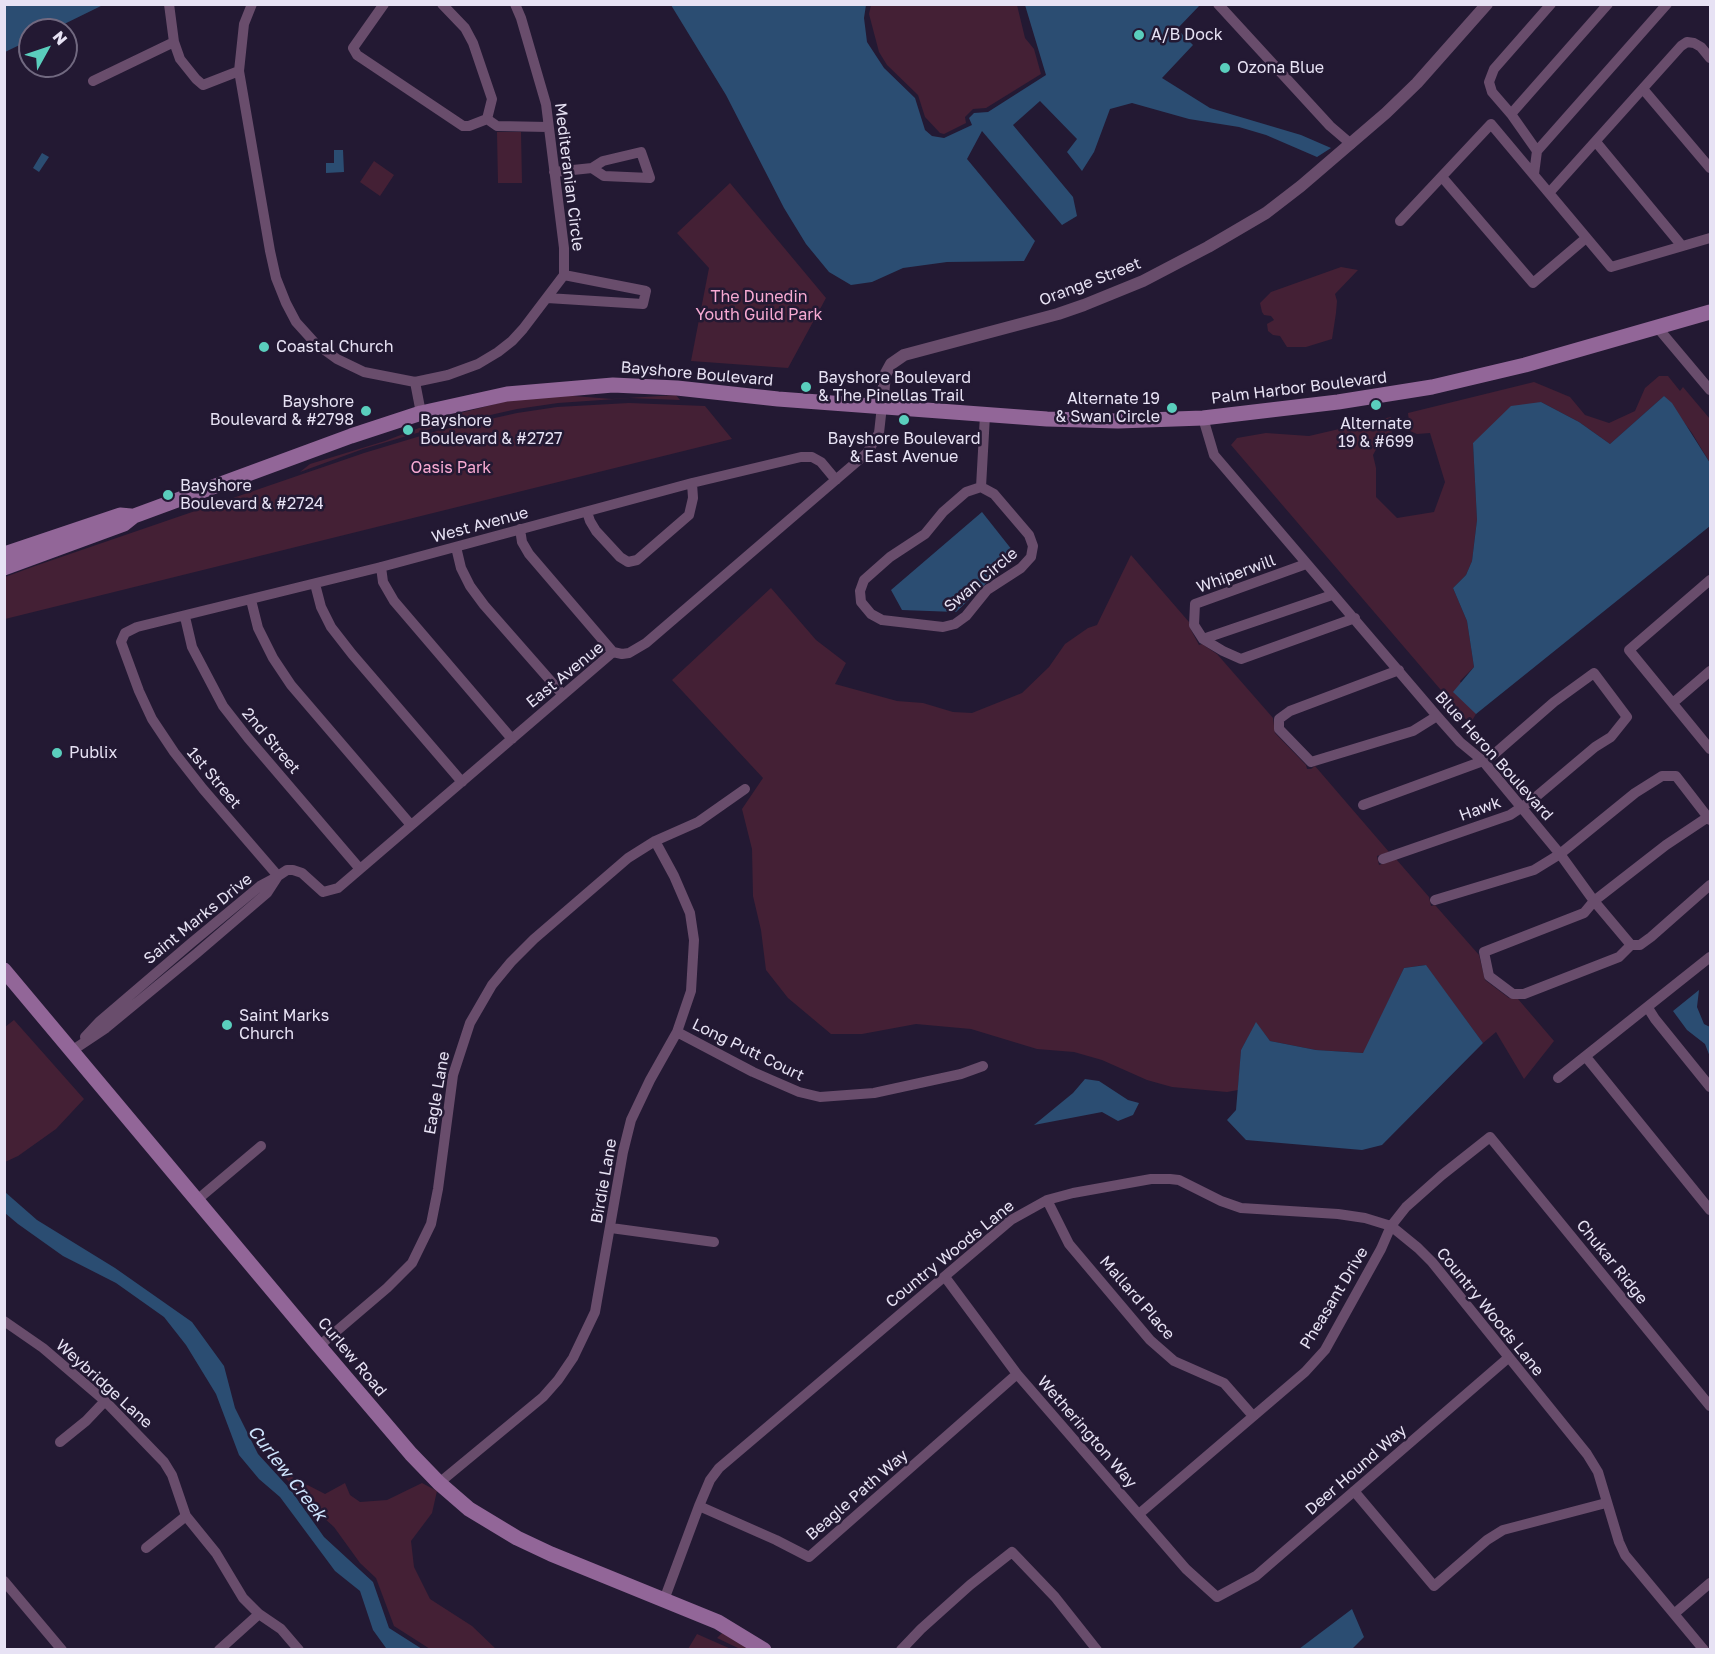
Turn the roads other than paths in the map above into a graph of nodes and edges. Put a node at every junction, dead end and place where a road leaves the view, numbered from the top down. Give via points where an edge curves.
1 (169, 4) edge
2 (252, 4) edge
3 (384, 4) edge
4 (442, 4) edge
5 (515, 4) edge
6 (1218, 4) edge
7 (1486, 4) edge
8 (1551, 4) edge
9 (1608, 4) edge
10 (1667, 4) edge
11 (174, 42) junction
12 (1710, 58) edge
13 (239, 70) junction
14 (93, 81) dead end
15 (1643, 89) junction
16 (1511, 114) junction
17 (487, 119) junction
18 (548, 127) junction
19 (1596, 142) junction
20 (1351, 144) junction
21 (1538, 151) junction
22 (592, 168) junction
23 (1710, 168) edge
24 (554, 172) junction
25 (1534, 174) junction
26 (1442, 177) junction
27 (1549, 193) junction
28 (1400, 221) dead end
29 (1586, 238) junction
30 (1710, 238) edge
31 (1682, 246) junction
32 (564, 276) junction
33 (547, 298) junction
34 (1710, 312) edge
35 (1657, 327) junction
36 (415, 382) junction
37 (1710, 390) edge
38 (882, 406) junction
39 (421, 413) junction
40 (985, 415) junction
41 (1203, 418) junction
42 (836, 480) junction
43 (692, 483) junction
44 (981, 487) junction
45 (588, 512) junction
46 (134, 516) junction
47 (520, 529) junction
48 (456, 547) junction
49 (4, 554) edge
50 (1306, 564) junction
51 (381, 567) junction
52 (4, 568) edge
53 (1710, 580) edge
54 (315, 584) junction
55 (1332, 595) junction
56 (251, 600) junction
57 (185, 617) junction
58 (1355, 618) junction
59 (125, 633) joint
60 (1203, 639) junction
61 (613, 652) junction
62 (1399, 670) junction
63 (1710, 671) edge
64 (563, 695) junction
65 (1674, 702) junction
66 (1437, 716) junction
67 (512, 739) junction
68 (1710, 749) edge
69 (1483, 762) junction
70 (462, 782) junction
71 (745, 789) dead end
72 (1364, 805) dead end
73 (1522, 807) junction
74 (1709, 819) edge
75 (411, 825) junction
76 (655, 841) junction
77 (1560, 854) junction
78 (1383, 859) dead end
79 (360, 868) junction
80 (278, 876) junction
81 (1710, 885) edge
82 (1435, 900) dead end
83 (1594, 901) junction
84 (1631, 945) junction
85 (1710, 957) edge
86 (4, 970) edge
87 (1648, 1008) junction
88 (677, 1032) junction
89 (72, 1050) junction
90 (1586, 1057) junction
91 (983, 1066) dead end
92 (1558, 1078) dead end
93 (1710, 1087) edge
94 (1490, 1137) joint
95 (261, 1146) dead end
96 (197, 1200) junction
97 (1047, 1200) junction
98 (1710, 1210) edge
99 (1391, 1226) junction
100 (611, 1228) junction
101 (714, 1242) dead end
102 (945, 1277) junction
103 (5, 1322) edge
104 (319, 1346) junction
105 (1509, 1358) junction
106 (1017, 1374) junction
107 (105, 1401) junction
108 (1710, 1406) edge
109 (1253, 1416) junction
110 (60, 1442) dead end
111 (439, 1484) junction
112 (1354, 1491) junction
113 (1606, 1503) junction
114 (699, 1506) junction
115 (1139, 1514) junction
116 (186, 1516) junction
117 (146, 1548) dead end
118 (4, 1581) edge
119 (1710, 1583) edge
120 (1217, 1597) joint
121 (664, 1600) junction
122 (259, 1614) junction
123 (1674, 1614) junction
124 (62, 1650) edge
125 (219, 1650) edge
126 (299, 1650) edge
127 (764, 1650) edge
128 (901, 1650) edge
129 (1097, 1650) edge
130 (1704, 1650) edge

1 - 11 street
2 - 13 street, Mediteranian Circle via 244,24
3 - 17 street via 353,48 357,56 463,126
4 - 17 street via 465,28 473,43 492,99
5 - 18 street, Mediteranian Circle via 546,104
6 - 20 street
7 - 20 street, Orange Street via 1417,82
8 - 16 street via 1490,77 1492,92
9 - 16 street
10 - 21 street
11 - 13 street via 180,59 203,86
11 - 14 street
12 - 15 street via 1701,47 1687,42
13 - 36 street, Mediteranian Circle via 276,278 296,322 337,359 364,372
15 - 19 street
15 - 23 street
16 - 21 street
17 - 18 street via 496,126
18 - 24 street, Mediteranian Circle
19 - 27 street
19 - 31 street
20 - 38 street, Orange Street via 1245,227 1143,281 1058,314 896,359 885,375
21 - 25 street
22 - 22 street via 603,161 641,152 650,178 604,176
22 - 24 street
24 - 32 street, Mediteranian Circle
25 - 26 street via 1491,124
25 - 27 street
26 - 28 street
26 - 29 street via 1533,283
27 - 29 street
29 - 31 street via 1611,267
30 - 31 street
32 - 33 street, Mediteranian Circle
32 - 33 street via 646,291 643,304
33 - 36 street, Mediteranian Circle via 512,341 488,358 448,375
34 - 35 main road, Palm Harbor Boulevard
35 - 37 street
35 - 41 main road, Palm Harbor Boulevard via 1432,387
36 - 39 street
38 - 39 main road, Bayshore Boulevard via 613,385 507,394
38 - 40 main road, Palm Harbor Boulevard
38 - 42 street, East Avenue via 874,444
39 - 46 main road, Bayshore Boulevard
40 - 41 main road, Palm Harbor Boulevard via 1118,421
40 - 44 street
41 - 50 street, Blue Heron Boulevard via 1214,455
42 - 43 street, West Avenue via 820,462 801,457
42 - 61 street, East Avenue via 646,643 629,653
43 - 45 street, West Avenue
43 - 45 street via 688,515 637,560 628,562 620,557 596,531
44 - 44 street, Swan Circle via 966,492 925,534 864,580 861,602 871,614 882,620 943,627 955,624 987,590 1031,557 1029,535 994,494
45 - 47 street, West Avenue
46 - 49 main road, Bayshore Boulevard via 120,515
46 - 52 main road, Bayshore Boulevard via 124,524
47 - 48 street, West Avenue
47 - 61 street via 529,554
48 - 51 street, West Avenue
48 - 64 street via 470,586
50 - 55 street, Blue Heron Boulevard
50 - 60 street, Whiperwill via 1195,604 1194,625
51 - 54 street, West Avenue
51 - 67 street via 383,582 394,601
53 - 65 street via 1629,650
54 - 56 street, West Avenue
54 - 70 street via 321,607 338,636
55 - 58 street, Blue Heron Boulevard
55 - 60 street
56 - 57 street, West Avenue
56 - 75 street via 258,628 291,685
57 - 59 street, West Avenue
57 - 79 street, 2nd Street via 192,647 223,706
58 - 60 street via 1241,659
58 - 62 street, Blue Heron Boulevard
59 - 80 street, 1st Street via 122,642 126,658 152,719 181,762
61 - 64 street, East Avenue
62 - 66 street, Blue Heron Boulevard
62 - 66 street via 1290,711 1279,719 1279,729 1311,762 1413,731
63 - 65 street
64 - 67 street, East Avenue
65 - 68 street
66 - 69 street, Blue Heron Boulevard
67 - 70 street, East Avenue
69 - 72 street
69 - 73 street, Blue Heron Boulevard
69 - 73 street, Hawk via 1594,673 1627,717 1611,737
70 - 75 street, East Avenue
71 - 76 street, Eagle Lane via 698,822
73 - 77 street, Blue Heron Boulevard
73 - 78 street, Hawk via 1510,815
74 - 77 street via 1676,776 1662,776
74 - 83 street via 1666,845
75 - 79 street, East Avenue
76 - 88 street, Birdie Lane via 690,913 694,940 691,991
76 - 104 street, Eagle Lane via 628,858 534,939 492,985 470,1023 453,1074 431,1224 412,1263
77 - 82 street via 1534,870
77 - 83 street, Blue Heron Boulevard
79 - 80 street, East Avenue via 329,892 323,892 293,870
80 - 89 street, Saint Marks Drive via 267,893 198,953 113,1023
81 - 84 street via 1651,937 1640,945
83 - 84 street, Blue Heron Boulevard
83 - 84 street via 1584,913 1484,952 1489,976 1513,994 1524,994 1619,957
85 - 87 street
86 - 89 main road, Curlew Road
87 - 90 street
87 - 93 street
88 - 91 street, Long Putt Court via 753,1072 820,1097 874,1093
88 - 100 street, Birdie Lane via 632,1120
89 - 96 main road, Curlew Road
90 - 92 street
90 - 98 street
94 - 99 street, Pheasant Drive via 1428,1188
94 - 108 street, Chukar Ridge
95 - 96 street
96 - 104 main road, Curlew Road
97 - 99 street, Country Woods Lane via 1151,1179 1170,1179 1241,1208 1338,1214
97 - 102 street, Country Woods Lane via 1011,1220
97 - 109 street, Mallard Place via 1069,1244 1150,1340 1174,1360 1224,1383
99 - 105 street, Country Woods Lane via 1432,1262
99 - 109 street, Pheasant Drive via 1325,1350
100 - 101 street
100 - 111 street, Birdie Lane via 595,1312 568,1366 543,1398
102 - 106 street, Wetherington Way
102 - 114 street, Country Woods Lane via 719,1468
103 - 107 street, Weybridge Lane via 43,1348
104 - 111 main road, Curlew Road
105 - 112 street, Deer Hound Way
105 - 113 street, Country Woods Lane via 1587,1454 1598,1472
106 - 114 street, Beagle Path Way via 809,1557
106 - 115 street, Wetherington Way
107 - 110 street
107 - 116 street, Weybridge Lane via 164,1462
109 - 115 street, Pheasant Drive
111 - 121 main road, Curlew Road via 469,1509 517,1538
112 - 113 street via 1434,1586 1503,1530
112 - 120 street, Deer Hound Way via 1256,1576
113 - 123 street, Country Woods Lane via 1625,1555
114 - 121 street, Country Woods Lane
115 - 120 street, Wetherington Way via 1186,1569
116 - 117 street
116 - 122 street, Weybridge Lane via 216,1553 243,1598
118 - 124 street
119 - 123 street
121 - 127 main road, Curlew Road via 718,1622
122 - 125 street
122 - 126 street, Weybridge Lane via 281,1629
123 - 130 street, Country Woods Lane
128 - 129 street via 1012,1552

